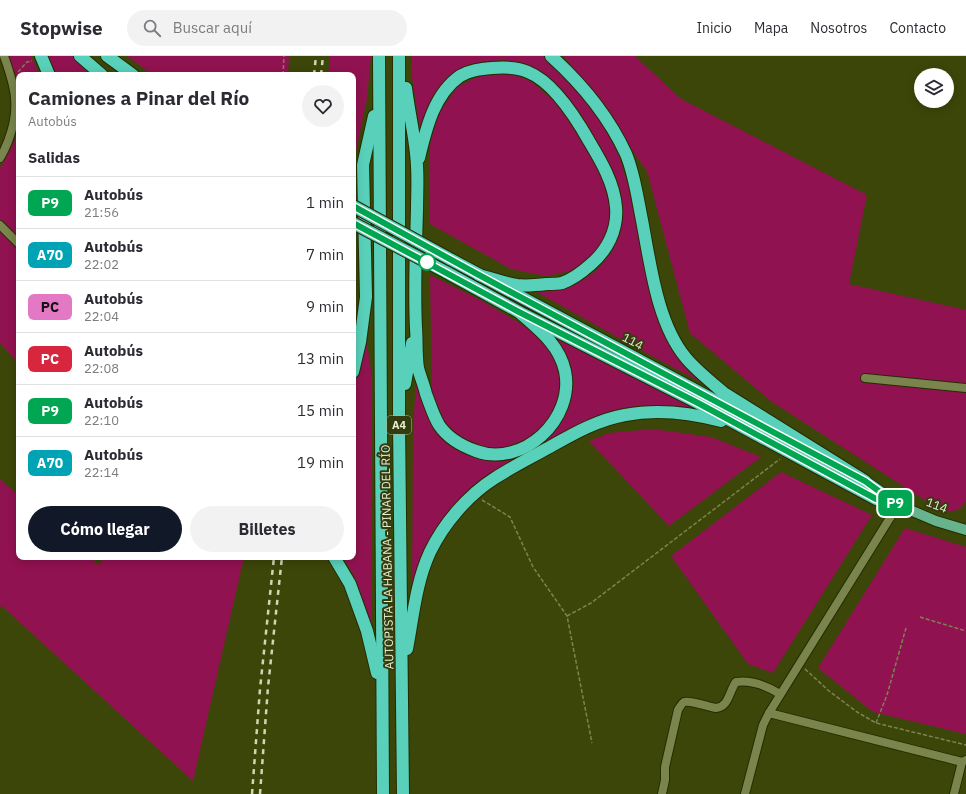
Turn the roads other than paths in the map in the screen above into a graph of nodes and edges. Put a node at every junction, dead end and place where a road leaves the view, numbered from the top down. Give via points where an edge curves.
1 (4, 56) edge
2 (80, 56) edge
3 (379, 56) edge
4 (399, 56) edge
5 (403, 56) edge
6 (551, 56) edge
7 (38, 57) edge
8 (112, 60) edge
9 (47, 72) edge
10 (99, 72) edge
11 (127, 72) edge
12 (379, 94) junction
13 (0, 158) edge
14 (417, 167) junction
15 (356, 208) edge
16 (0, 225) edge
17 (356, 225) edge
18 (16, 241) edge
19 (479, 275) junction
20 (366, 297) junction
21 (519, 312) junction
22 (416, 318) junction
23 (380, 331) junction
24 (356, 359) edge
25 (866, 378) dead end
26 (966, 388) edge
27 (399, 423) junction
28 (743, 428) junction
29 (865, 481) junction
30 (898, 505) junction
31 (966, 530) edge
32 (336, 560) edge
33 (402, 678) junction
34 (780, 694) junction
35 (383, 696) junction
36 (769, 713) junction
37 (964, 761) edge
38 (383, 794) edge
39 (403, 794) edge
40 (662, 794) edge
41 (745, 794) edge
42 (954, 794) edge

1 - 13 street via 16,99 13,122
2 - 10 highway
3 - 12 highway, AUTOPISTA LA HABANA - PINAR DEL RÍO / A4
4 - 27 highway, AUTOPISTA LA HABANA - PINAR DEL RÍO / A4
5 - 14 highway
6 - 29 highway via 590,96 604,115 626,155 666,323 686,358 724,393
7 - 9 highway
8 - 11 highway
12 - 20 highway via 363,165
12 - 23 highway, AUTOPISTA LA HABANA - PINAR DEL RÍO / A4
14 - 19 highway via 428,123 443,95 460,76 470,71 505,67 528,72 548,86 579,123 612,187 616,217 609,244 597,260 579,275 561,283 517,285
14 - 22 highway
15 - 19 highway, 114, bridge
16 - 18 street
17 - 21 highway, 114, bridge
19 - 29 highway, 114
20 - 23 highway
20 - 24 highway
21 - 22 highway via 554,344 565,371 562,405 549,429 538,440 511,452 494,454 485,454 466,446 446,434 439,425 418,367
21 - 28 highway, 114
22 - 27 highway
23 - 35 highway, AUTOPISTA LA HABANA - PINAR DEL RÍO / A4
25 - 26 street
27 - 33 highway, AUTOPISTA LA HABANA - PINAR DEL RÍO / A4
28 - 30 highway, 114 via 876,499
28 - 33 highway via 706,417 680,413 626,414 608,418 578,431 495,478 463,505 448,523 427,559 417,594
29 - 30 highway, 114
30 - 31 main road, 114
30 - 34 street
32 - 35 highway via 350,584 367,631
33 - 39 highway, AUTOPISTA LA HABANA - PINAR DEL RÍO / A4
34 - 36 street
34 - 40 street via 743,681 736,682 724,706 720,708 684,702 678,710 665,767 666,780
35 - 38 highway, AUTOPISTA LA HABANA - PINAR DEL RÍO / A4
36 - 37 street
36 - 41 street via 763,725
37 - 42 street

